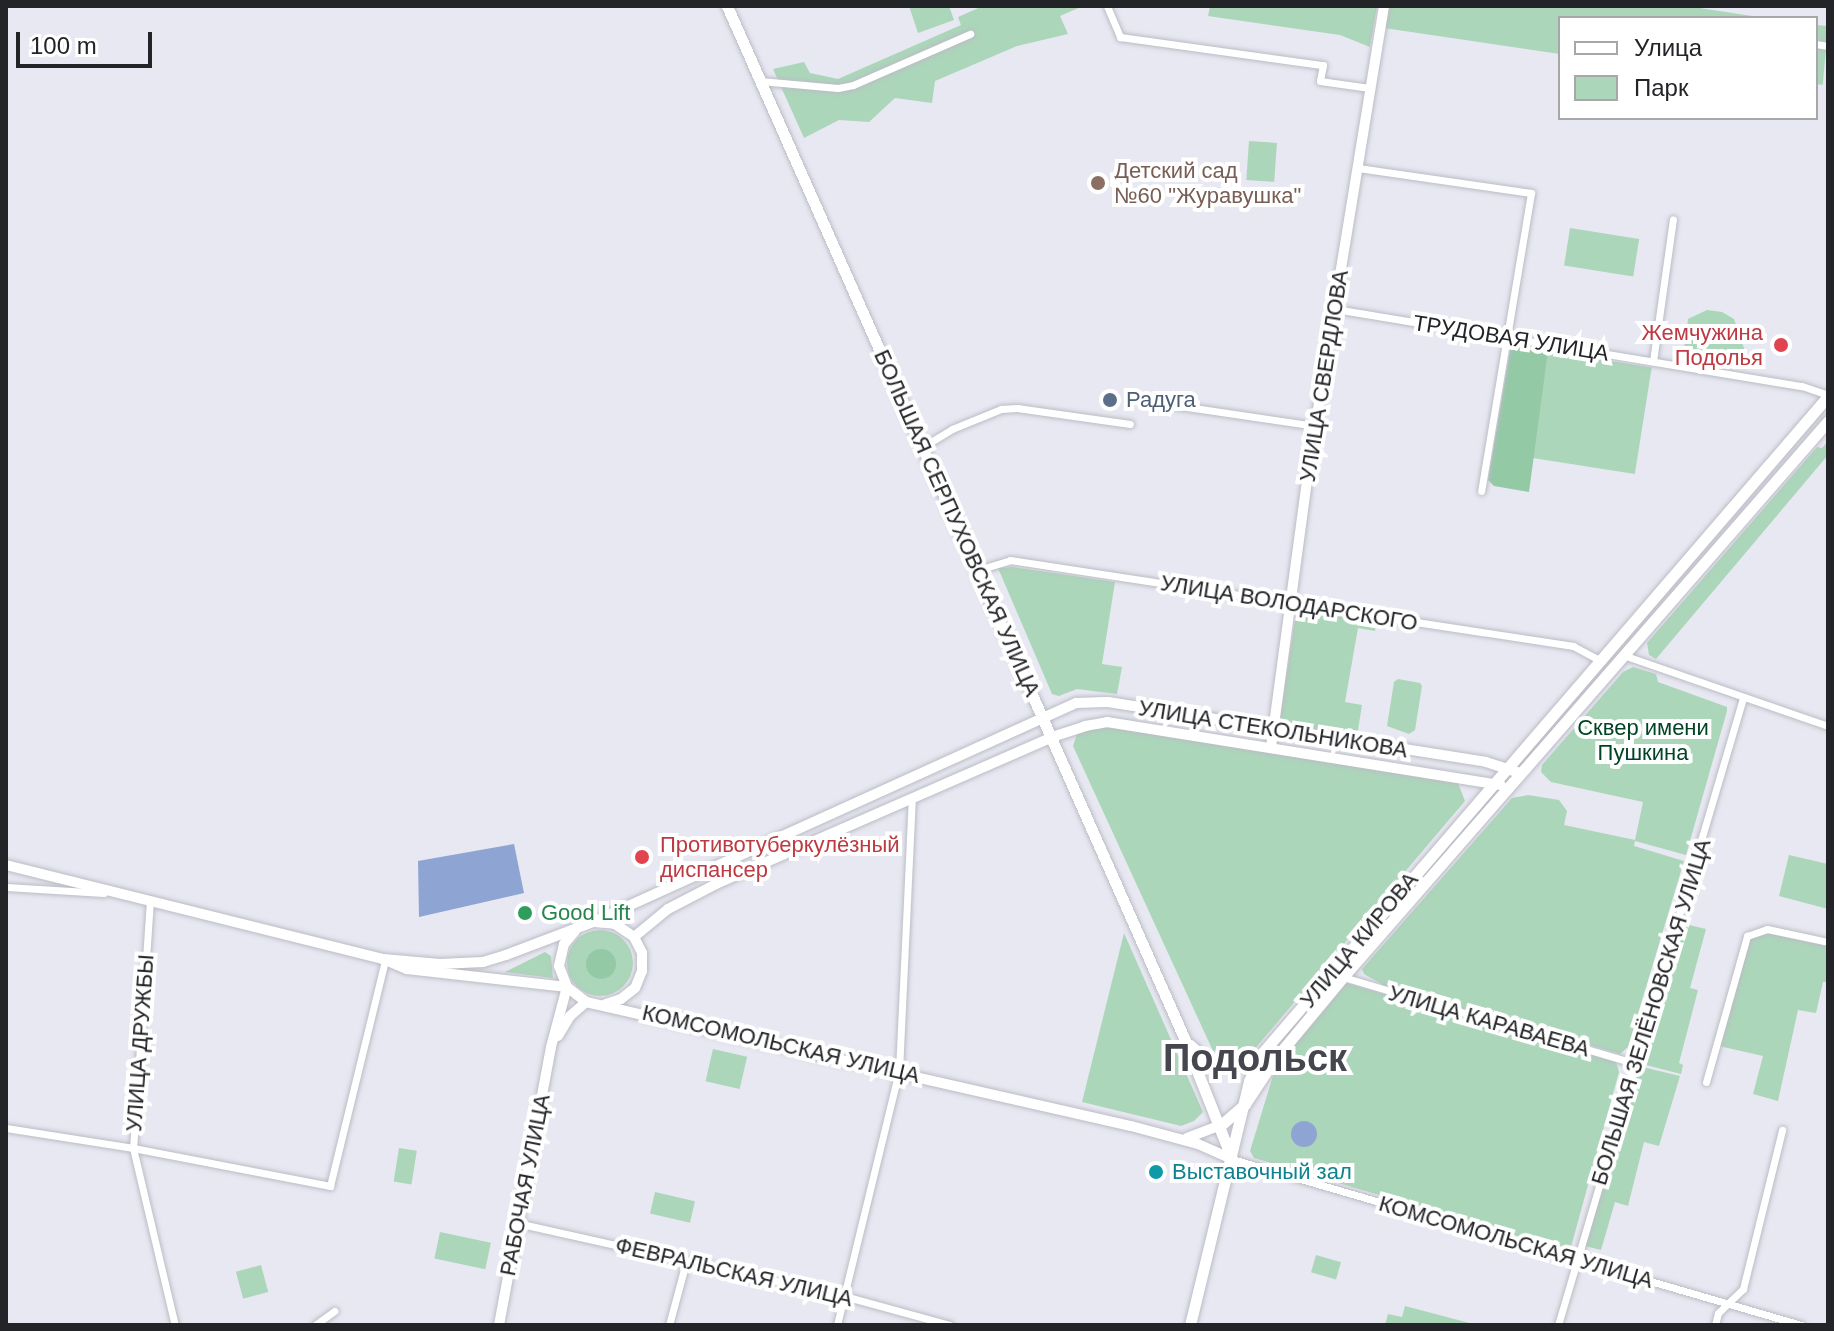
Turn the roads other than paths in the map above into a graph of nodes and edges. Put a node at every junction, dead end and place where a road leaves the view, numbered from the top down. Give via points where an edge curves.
1 (727, 6) edge
2 (1107, 6) edge
3 (1384, 6) edge
4 (970, 34) dead end
5 (760, 81) junction
6 (1370, 88) junction
7 (1358, 168) junction
8 (1673, 219) dead end
9 (1335, 309) junction
10 (1507, 337) junction
11 (1653, 361) junction
12 (1828, 395) edge
13 (1160, 403) dead end
14 (1828, 421) edge
15 (1130, 424) dead end
16 (1316, 426) junction
17 (924, 446) junction
18 (1481, 491) dead end
19 (1744, 492) junction
20 (1755, 504) junction
21 (978, 570) junction
22 (1290, 603) junction
23 (1609, 648) junction
24 (1623, 655) junction
25 (1599, 660) junction
26 (1743, 698) junction
27 (1043, 717) junction
28 (1828, 726) edge
29 (1273, 728) junction
30 (1052, 737) junction
31 (1271, 747) junction
32 (1506, 767) junction
33 (1520, 773) junction
34 (1492, 784) junction
35 (1510, 786) junction
36 (912, 798) junction
37 (6, 865) edge
38 (6, 887) edge
39 (123, 894) junction
40 (150, 900) junction
41 (593, 922) junction
42 (580, 928) junction
43 (634, 937) junction
44 (1828, 942) edge
45 (384, 959) junction
46 (1343, 977) junction
47 (567, 987) junction
48 (586, 1002) junction
49 (604, 1005) junction
50 (1185, 1040) junction
51 (552, 1044) junction
52 (1263, 1052) junction
53 (1636, 1064) junction
54 (899, 1071) junction
55 (1706, 1082) dead end
56 (1245, 1104) junction
57 (1221, 1125) junction
58 (6, 1128) edge
59 (1782, 1130) dead end
60 (1181, 1139) junction
61 (133, 1148) junction
62 (1232, 1159) junction
63 (517, 1223) junction
64 (1578, 1260) junction
65 (686, 1262) junction
66 (844, 1296) junction
67 (1729, 1305) junction
68 (334, 1311) dead end
69 (175, 1325) edge
70 (315, 1325) edge
71 (499, 1325) edge
72 (669, 1325) edge
73 (837, 1325) edge
74 (950, 1325) edge
75 (1190, 1325) edge
76 (1558, 1325) edge
77 (1715, 1325) edge
78 (1801, 1325) edge

1 - 5 main road, БОЛЬШАЯ СЕРПУХОВСКАЯ УЛИЦА
2 - 6 street via 1120,37 1323,65 1320,81
3 - 6 main road, УЛИЦА СВЕРДЛОВА
4 - 5 street via 853,85
5 - 17 main road, БОЛЬШАЯ СЕРПУХОВСКАЯ УЛИЦА
6 - 7 main road, УЛИЦА СВЕРДЛОВА
7 - 9 main road, УЛИЦА СВЕРДЛОВА
7 - 10 street via 1531,193
8 - 11 street
9 - 10 street, ТРУДОВАЯ УЛИЦА
9 - 16 main road, УЛИЦА СВЕРДЛОВА
10 - 11 street, ТРУДОВАЯ УЛИЦА
10 - 18 street
11 - 12 street, ТРУДОВАЯ УЛИЦА
12 - 19 main road, УЛИЦА КИРОВА
13 - 16 street
14 - 20 main road, УЛИЦА КИРОВА
15 - 17 street via 1001,409
16 - 22 main road, УЛИЦА СВЕРДЛОВА
17 - 21 main road, БОЛЬШАЯ СЕРПУХОВСКАЯ УЛИЦА
19 - 20 main road via 1754,494
19 - 23 main road, УЛИЦА КИРОВА
20 - 24 main road, УЛИЦА КИРОВА
21 - 22 street, УЛИЦА ВОЛОДАРСКОГО via 1010,560
21 - 27 main road, БОЛЬШАЯ СЕРПУХОВСКАЯ УЛИЦА
22 - 25 street, УЛИЦА ВОЛОДАРСКОГО via 1573,646
22 - 29 main road, УЛИЦА СВЕРДЛОВА
23 - 24 main road
23 - 25 main road, УЛИЦА КИРОВА
24 - 26 street
24 - 33 main road, УЛИЦА КИРОВА
25 - 32 main road, УЛИЦА КИРОВА
26 - 28 street
26 - 53 street, БОЛЬШАЯ ЗЕЛЁНОВСКАЯ УЛИЦА
27 - 29 main road, УЛИЦА СТЕКОЛЬНИКОВА via 1076,703 1108,702
27 - 30 main road, БОЛЬШАЯ СЕРПУХОВСКАЯ УЛИЦА
27 - 41 main road, УЛИЦА СТЕКОЛЬНИКОВА
29 - 31 main road, УЛИЦА СВЕРДЛОВА
29 - 32 main road, УЛИЦА СТЕКОЛЬНИКОВА
30 - 31 main road, УЛИЦА СТЕКОЛЬНИКОВА via 1107,722
30 - 36 main road, УЛИЦА СТЕКОЛЬНИКОВА
30 - 50 main road, БОЛЬШАЯ СЕРПУХОВСКАЯ УЛИЦА
31 - 34 main road, УЛИЦА СТЕКОЛЬНИКОВА
32 - 33 main road, УЛИЦА СТЕКОЛЬНИКОВА
32 - 34 main road, УЛИЦА КИРОВА
33 - 34 main road
33 - 35 main road, УЛИЦА КИРОВА
34 - 35 main road, УЛИЦА СТЕКОЛЬНИКОВА
34 - 52 main road, УЛИЦА КИРОВА
35 - 46 main road, УЛИЦА КИРОВА
36 - 43 main road, УЛИЦА СТЕКОЛЬНИКОВА via 703,891 658,915
36 - 54 street
37 - 39 main road
38 - 39 street
39 - 40 main road
40 - 45 main road
40 - 61 street, УЛИЦА ДРУЖБЫ
41 - 42 main road
41 - 43 main road via 615,924
42 - 45 main road via 483,962
42 - 47 main road via 560,955
43 - 49 main road via 642,953 635,988
44 - 55 street via 1767,929 1747,936
45 - 47 main road via 446,975
45 - 61 street via 330,1186
46 - 53 street, УЛИЦА КАРАВАЕВА
46 - 56 main road, УЛИЦА КИРОВА
47 - 48 main road, КОМСОМОЛЬСКАЯ УЛИЦА
47 - 51 main road, РАБОЧАЯ УЛИЦА
48 - 49 main road, КОМСОМОЛЬСКАЯ УЛИЦА
48 - 51 main road, РАБОЧАЯ УЛИЦА
49 - 54 main road, КОМСОМОЛЬСКАЯ УЛИЦА
50 - 52 main road via 1215,1063 1246,1065
50 - 57 main road, БОЛЬШАЯ СЕРПУХОВСКАЯ УЛИЦА
51 - 63 main road, РАБОЧАЯ УЛИЦА
52 - 56 main road, УЛИЦА КИРОВА
53 - 64 street, БОЛЬШАЯ ЗЕЛЁНОВСКАЯ УЛИЦА
54 - 60 main road, КОМСОМОЛЬСКАЯ УЛИЦА
54 - 66 street
56 - 57 main road
56 - 62 main road
57 - 60 main road
57 - 62 main road, БОЛЬШАЯ СЕРПУХОВСКАЯ УЛИЦА
58 - 61 street
59 - 67 street via 1743,1289
60 - 62 main road, КОМСОМОЛЬСКАЯ УЛИЦА
61 - 69 street, УЛИЦА ДРУЖБЫ
62 - 64 street, КОМСОМОЛЬСКАЯ УЛИЦА
62 - 75 main road
63 - 65 street, ФЕВРАЛЬСКАЯ УЛИЦА
63 - 71 main road, РАБОЧАЯ УЛИЦА
64 - 67 street, КОМСОМОЛЬСКАЯ УЛИЦА
64 - 76 street, БОЛЬШАЯ ЗЕЛЁНОВСКАЯ УЛИЦА
65 - 66 street, ФЕВРАЛЬСКАЯ УЛИЦА
65 - 72 street
66 - 73 street
66 - 74 street, ФЕВРАЛЬСКАЯ УЛИЦА
67 - 77 street via 1718,1313
67 - 78 street, КОМСОМОЛЬСКАЯ УЛИЦА
68 - 70 street

